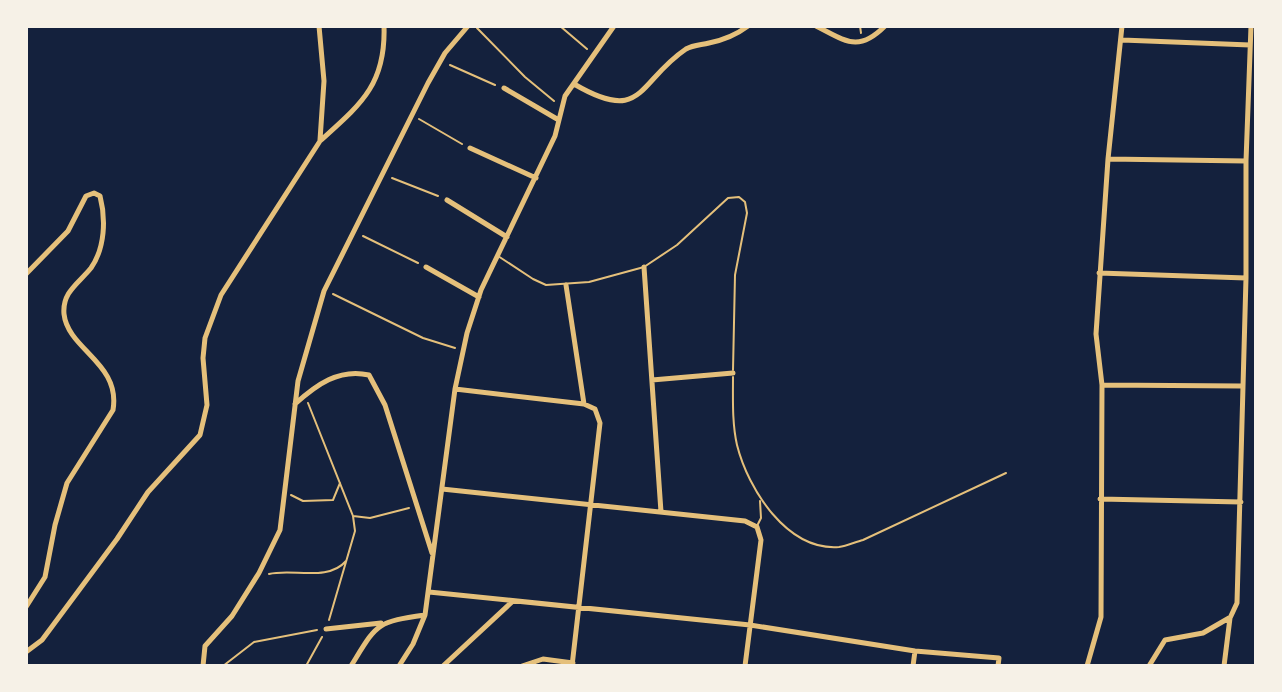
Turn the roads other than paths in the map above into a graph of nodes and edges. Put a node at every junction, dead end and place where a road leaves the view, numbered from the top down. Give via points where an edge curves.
1 (319, 26) edge
2 (384, 26) edge
3 (468, 26) edge
4 (614, 26) edge
5 (748, 26) edge
6 (816, 26) edge
7 (885, 26) edge
8 (1122, 26) edge
9 (1251, 26) edge
10 (1122, 40) junction
11 (1250, 45) junction
12 (574, 84) junction
13 (504, 88) road end
14 (557, 119) junction
15 (320, 141) junction
16 (470, 148) road end
17 (1108, 159) junction
18 (1246, 161) junction
19 (536, 178) junction
20 (447, 200) road end
21 (507, 237) junction
22 (497, 256) junction
23 (426, 267) road end
24 (644, 267) junction
25 (1099, 273) junction
26 (26, 274) edge
27 (1246, 278) junction
28 (566, 285) junction
29 (479, 297) junction
30 (733, 373) junction
31 (652, 380) junction
32 (1102, 385) junction
33 (1241, 386) junction
34 (455, 389) junction
35 (295, 404) junction
36 (584, 404) junction
37 (1006, 473) dead end
38 (442, 489) junction
39 (760, 499) junction
40 (1100, 499) junction
41 (1241, 502) junction
42 (591, 505) junction
43 (661, 512) junction
44 (757, 527) junction
45 (433, 558) junction
46 (429, 592) junction
47 (514, 601) junction
48 (26, 607) edge
49 (579, 607) junction
50 (425, 615) junction
51 (1230, 618) junction
52 (391, 622) junction
53 (750, 625) junction
54 (326, 629) road end
55 (915, 651) junction
56 (26, 652) edge
57 (573, 664) edge
58 (203, 666) edge
59 (351, 666) edge
60 (399, 666) edge
61 (443, 666) edge
62 (522, 666) edge
63 (745, 666) edge
64 (913, 666) edge
65 (998, 666) edge
66 (1087, 666) edge
67 (1149, 666) edge
68 (1224, 666) edge

1 - 15 street via 324,81
2 - 15 street via 381,63 367,97
3 - 35 street via 441,60 324,291
4 - 12 street
5 - 12 street via 736,35 689,47 645,90 626,101 609,102
6 - 7 street via 856,44
8 - 10 street
9 - 11 street
10 - 11 street
10 - 17 street
11 - 18 street
12 - 14 street
13 - 14 street
14 - 19 street
15 - 56 street via 210,319 203,358 207,405 200,435 148,492 42,640
16 - 19 street
17 - 18 street
17 - 25 street
18 - 27 street
19 - 21 street
20 - 21 street
21 - 22 street
22 - 28 lane via 546,285
22 - 29 street
23 - 29 street
24 - 28 lane
24 - 30 lane via 728,198 745,202 735,275
24 - 31 street
25 - 27 street
25 - 32 street via 1096,334
26 - 48 street via 68,231 86,196 100,196 101,248 66,298 64,314 110,382 113,410 67,483 45,577
27 - 33 street
28 - 36 street
29 - 34 street
30 - 31 street
30 - 39 lane via 737,445
31 - 43 street
32 - 33 street
32 - 40 street
33 - 41 street
34 - 36 street
34 - 38 street
35 - 45 street via 331,378 369,375 385,405
35 - 58 street via 280,530 232,616 205,646
36 - 42 street via 595,409 600,423
37 - 39 lane via 839,547 810,543 792,533
38 - 42 street
38 - 45 street
39 - 44 lane
40 - 41 street
40 - 66 street via 1101,617
41 - 51 street via 1237,603
42 - 43 street
42 - 49 street
43 - 44 street via 745,521
44 - 53 street via 761,540
45 - 46 street
46 - 47 street
46 - 50 street
47 - 49 street
47 - 61 street
49 - 53 street
49 - 57 street
50 - 52 street
50 - 60 street
51 - 67 street via 1203,633 1165,640
51 - 68 street
52 - 54 street
52 - 59 street via 369,637
53 - 55 street
53 - 63 street
55 - 64 street
55 - 65 street via 999,658
57 - 62 street via 543,659

